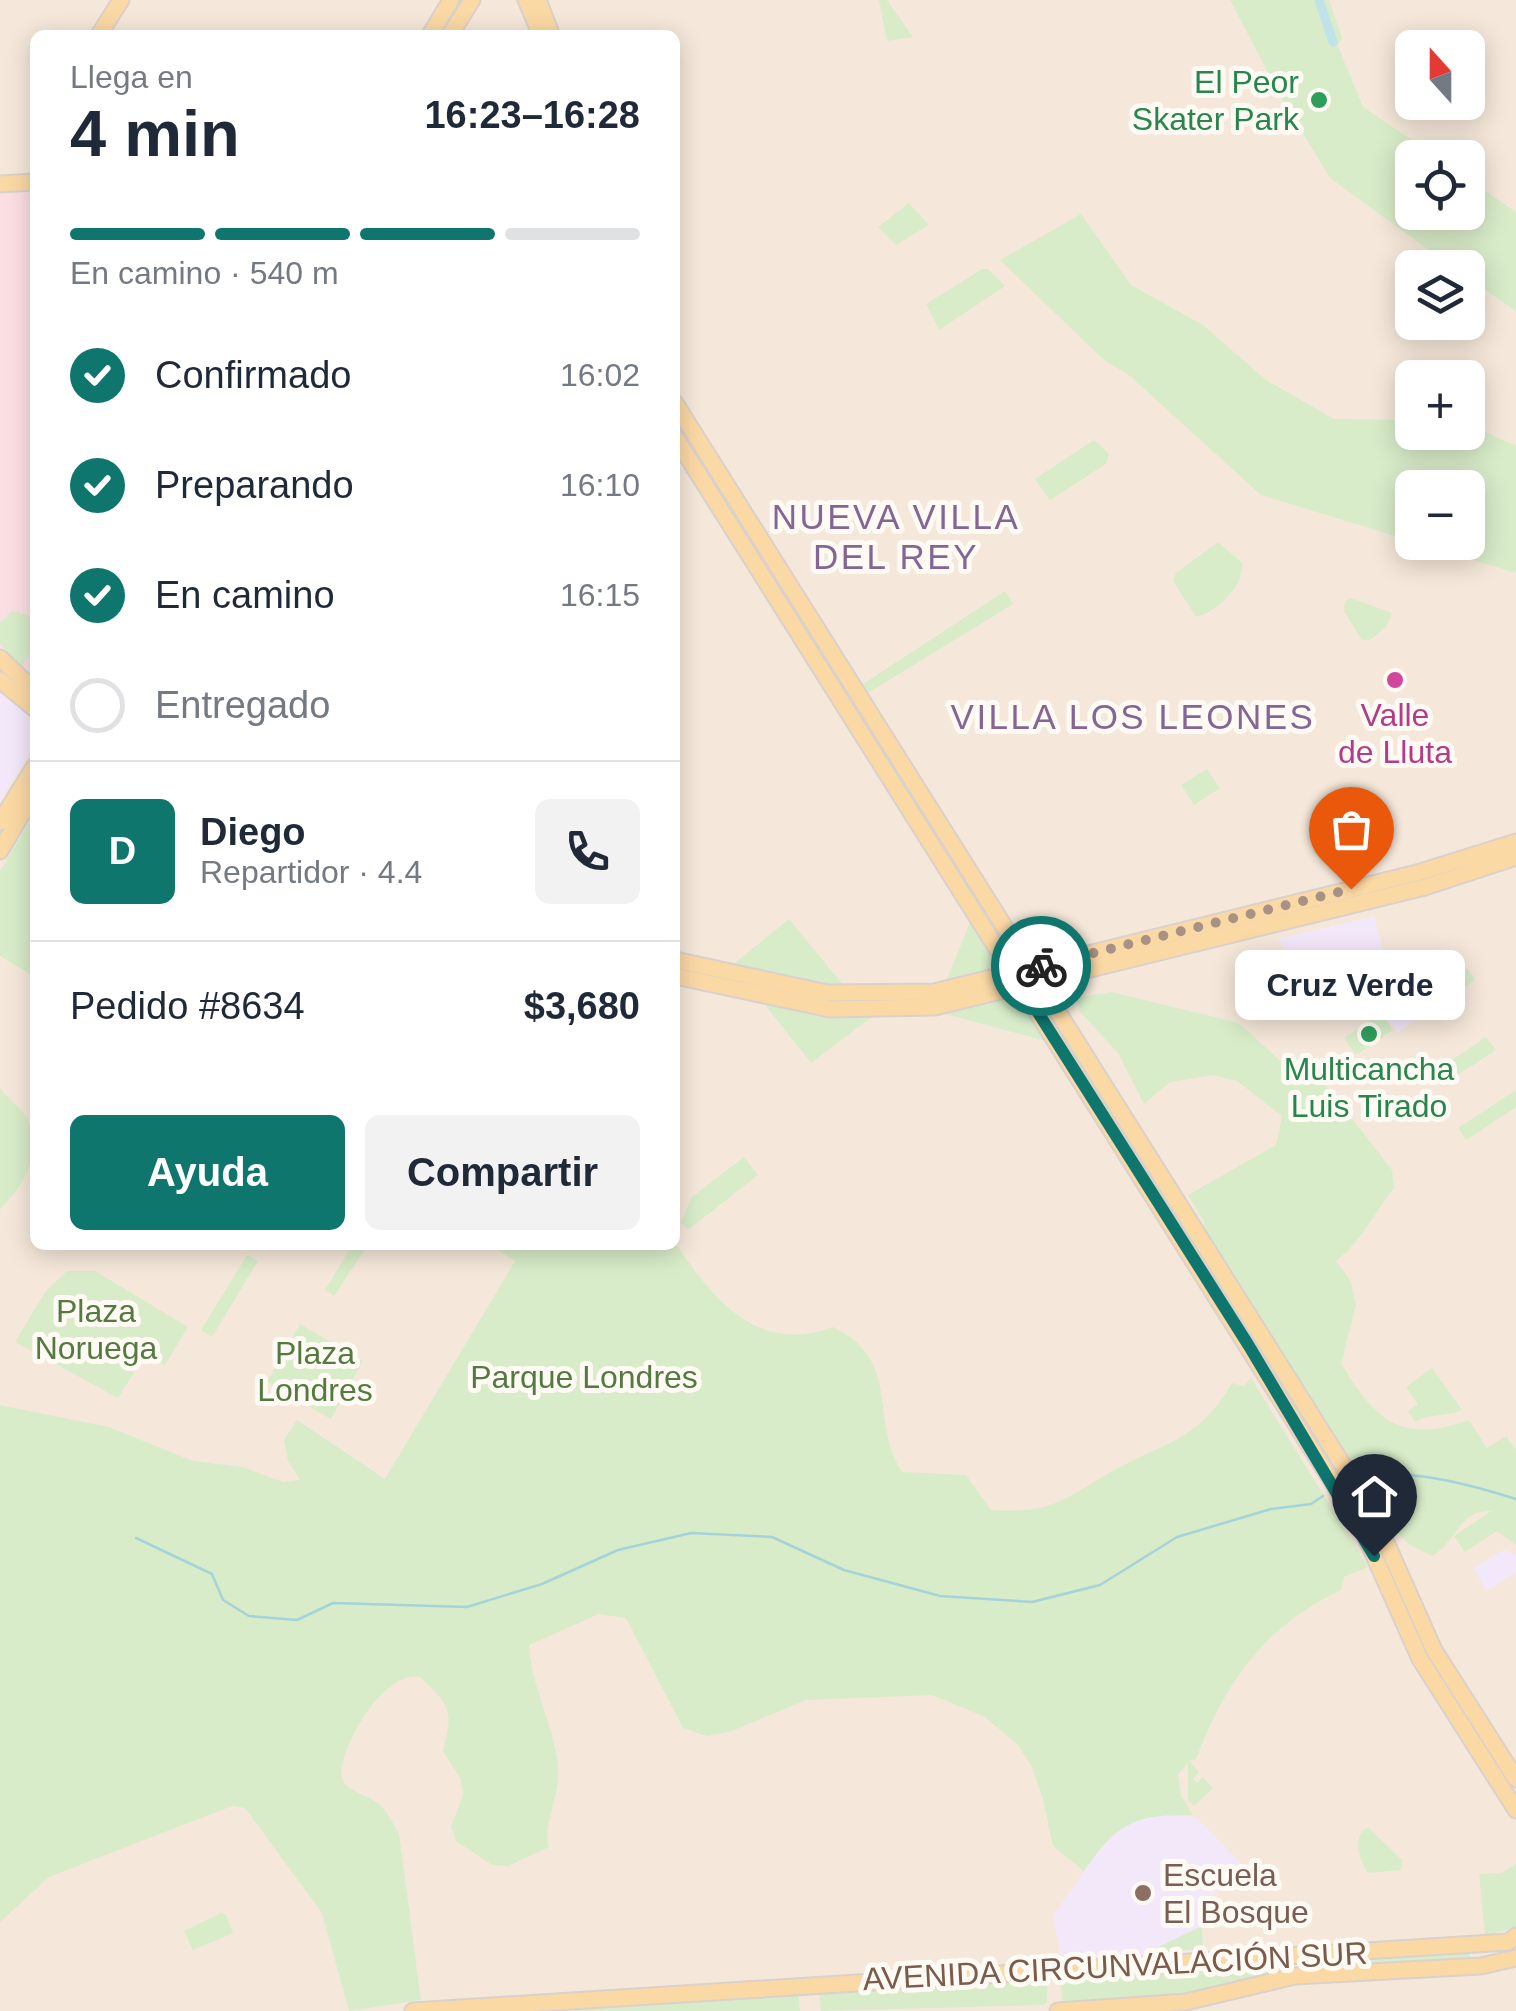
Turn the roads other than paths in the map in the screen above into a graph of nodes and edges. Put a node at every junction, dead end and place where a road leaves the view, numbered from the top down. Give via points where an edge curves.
1 (118, 0) edge
2 (452, 0) edge
3 (472, 0) edge
4 (526, 0) edge
5 (538, 0) edge
6 (101, 30) edge
7 (433, 30) edge
8 (453, 30) edge
9 (539, 30) edge
10 (550, 30) edge
11 (30, 182) edge
12 (0, 184) edge
13 (680, 411) edge
14 (680, 444) edge
15 (0, 658) edge
16 (0, 680) edge
17 (30, 686) edge
18 (30, 705) edge
19 (30, 774) edge
20 (30, 800) edge
21 (0, 822) edge
22 (1516, 842) edge
23 (0, 851) edge
24 (1516, 857) edge
25 (1278, 915) junction
26 (680, 961) edge
27 (680, 977) edge
28 (1025, 977) junction
29 (1516, 1780) edge
30 (1516, 1810) edge
31 (1516, 1936) edge
32 (1516, 1958) edge
33 (413, 2011) edge
34 (1058, 2011) edge

1 - 6 main road
2 - 7 main road
3 - 8 main road
4 - 9 main road
5 - 10 main road
11 - 12 main road
13 - 28 main road
14 - 28 main road
15 - 17 main road
16 - 18 main road
19 - 21 main road
20 - 23 main road
22 - 25 main road
24 - 25 main road via 1424,887
25 - 28 main road
26 - 28 main road via 862,996
27 - 28 main road via 854,1011 935,1007
28 - 29 main road via 1373,1513 1434,1650
28 - 30 main road via 1362,1530 1420,1660
31 - 33 main road, AVENIDA CIRCUNVALACIÓN SUR via 1508,1942
32 - 34 main road, AVENIDA CIRCUNVALACIÓN SUR via 1481,1966 1294,1976 1186,2002

